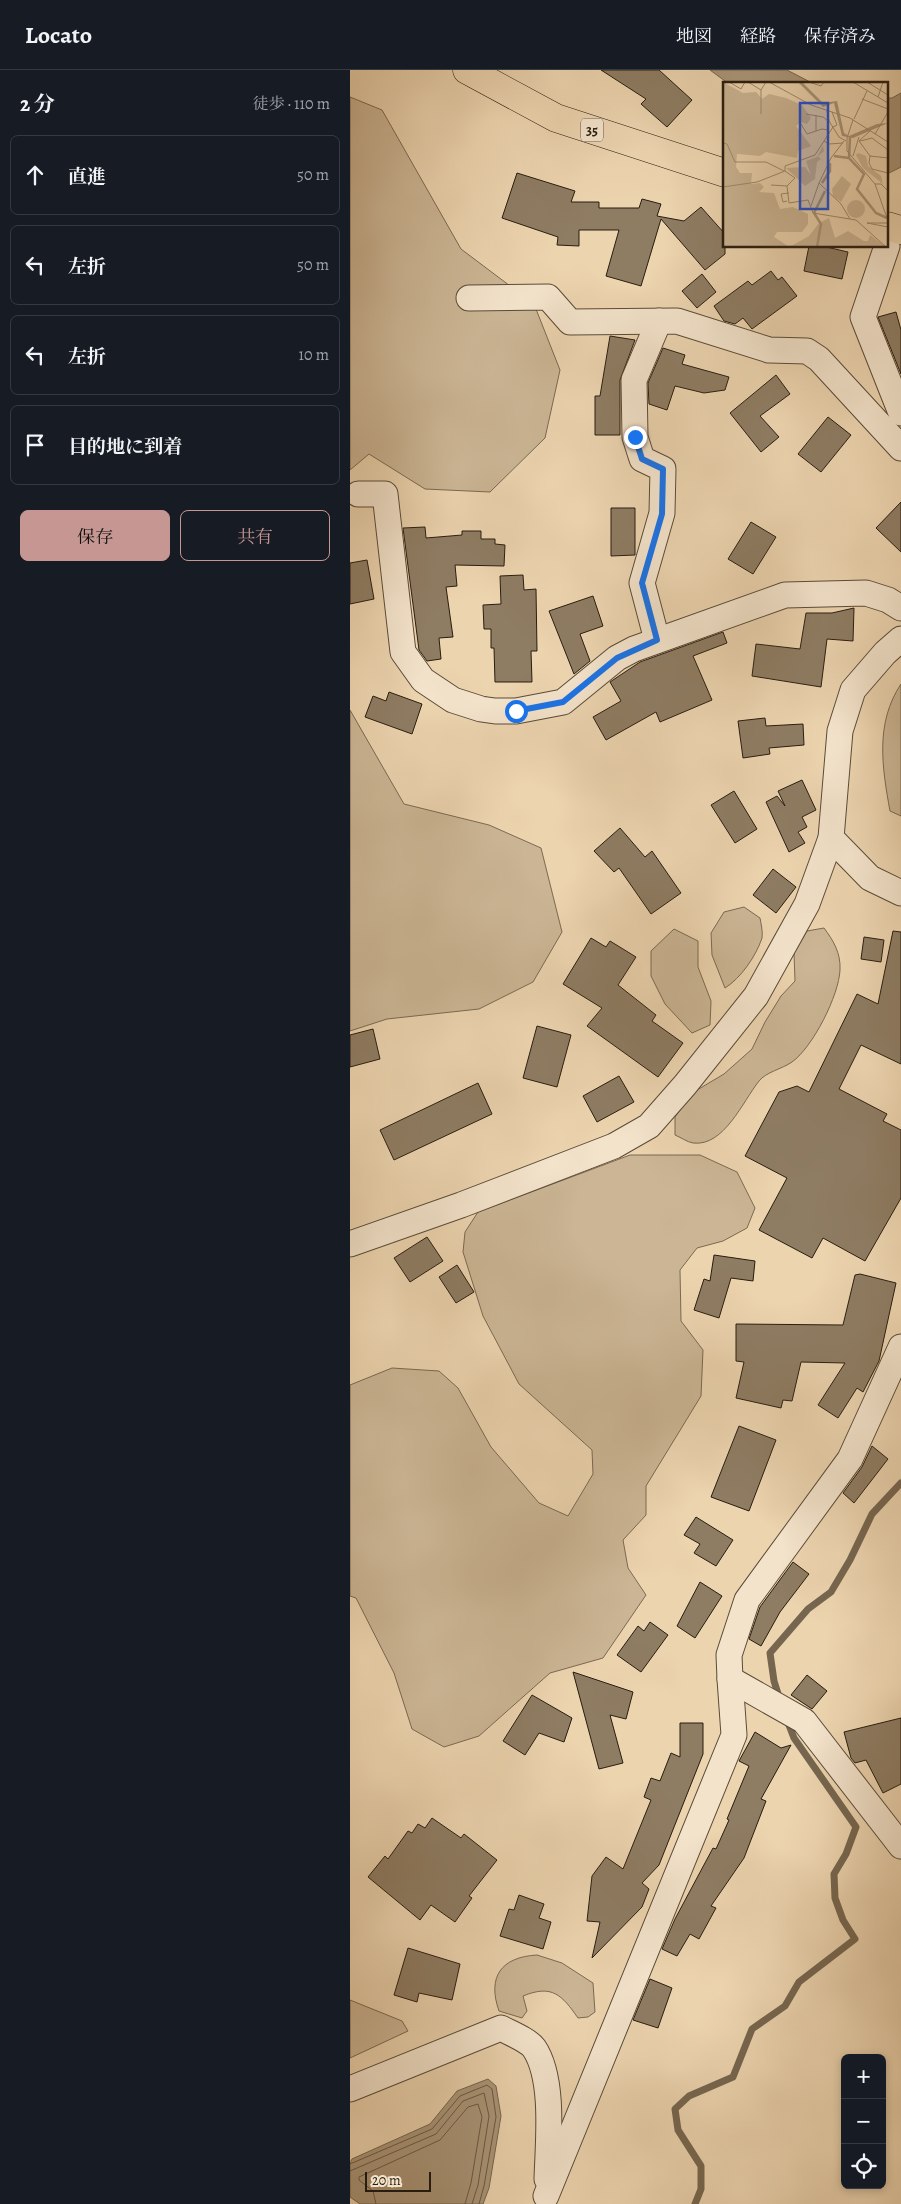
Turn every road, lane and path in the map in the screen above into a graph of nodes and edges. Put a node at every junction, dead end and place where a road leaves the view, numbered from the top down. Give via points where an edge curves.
1 (468, 70) edge
2 (723, 172) edge
3 (887, 248) edge
4 (469, 298) dead end
5 (659, 321) junction
6 (901, 413) edge
7 (901, 448) edge
8 (358, 494) dead end
9 (901, 608) edge
10 (901, 639) edge
11 (657, 640) junction
12 (831, 838) junction
13 (901, 892) edge
14 (350, 1244) edge
15 (901, 1347) edge
16 (730, 1679) junction
17 (901, 1846) edge
18 (350, 2089) edge
19 (547, 2200) edge

1 - 2 highway, 35 via 556,118
3 - 6 street via 863,317
4 - 5 street via 548,298 570,322
5 - 7 street via 677,321 769,350 807,351 820,359
5 - 11 street via 634,380 635,437 642,459 663,469 662,514 642,583
8 - 11 street via 385,494 403,652 423,680 453,700 495,711 516,711 563,702 617,658
9 - 11 street via 866,593 785,595
10 - 12 street via 853,690 840,731
12 - 13 street via 870,878
12 - 14 street via 807,904 756,996 649,1126 614,1146
15 - 16 street via 850,1459 747,1600 729,1655
16 - 17 street via 804,1721
16 - 19 street via 734,1735
18 - 19 street via 501,2028 533,2047 546,2080

